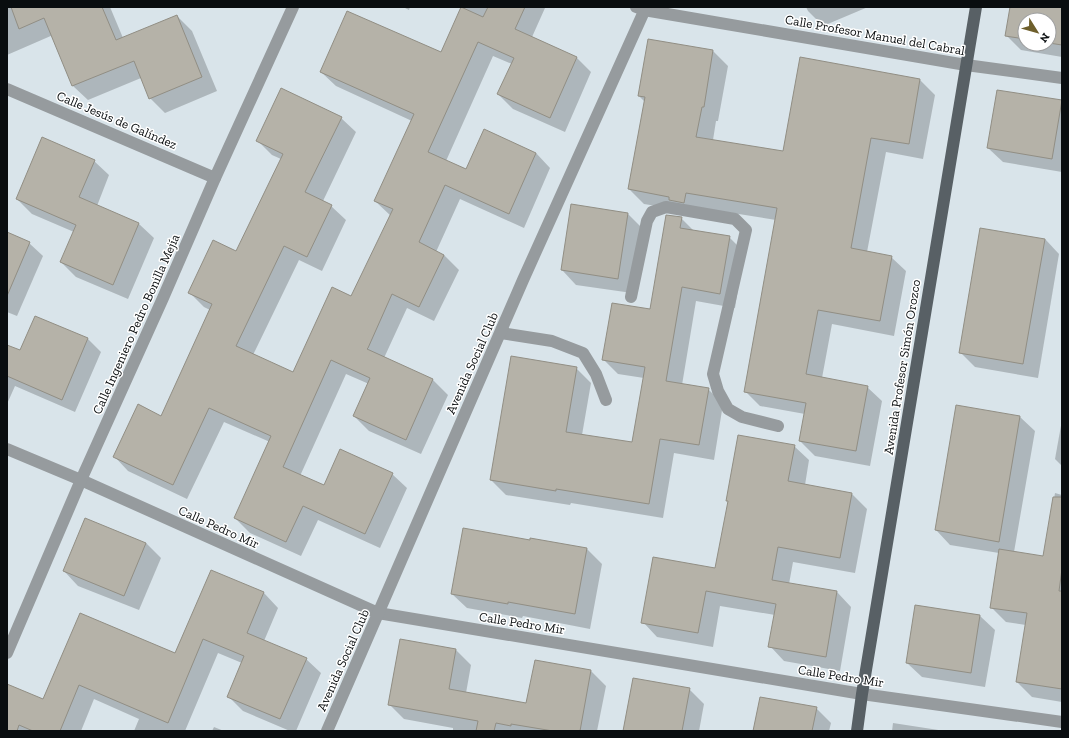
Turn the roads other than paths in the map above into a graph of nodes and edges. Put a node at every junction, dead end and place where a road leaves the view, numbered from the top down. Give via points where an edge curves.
1 (293, 7) edge
2 (976, 7) edge
3 (642, 8) edge
4 (966, 65) junction
5 (1062, 78) edge
6 (7, 89) edge
7 (215, 178) junction
8 (631, 297) dead end
9 (501, 333) junction
10 (606, 400) dead end
11 (778, 426) dead end
12 (7, 449) edge
13 (81, 480) junction
14 (378, 613) junction
15 (7, 653) edge
16 (862, 694) junction
17 (1062, 722) edge
18 (327, 731) edge
19 (857, 731) edge

1 - 7 street, Calle Ingeniero Pedro Bonilla Mejía
2 - 4 main road, Avenida Profesor Simón Orozco
3 - 4 street, Calle Profesor Manuel del Cabral
3 - 9 street, Avenida Social Club
4 - 5 street, Calle Profesor Manuel del Cabral
4 - 16 main road, Avenida Profesor Simón Orozco
6 - 7 street, Calle Jesús de Galíndez
7 - 13 street, Calle Ingeniero Pedro Bonilla Mejía via 164,298
8 - 11 street via 652,212 666,207 736,219 746,230 713,374 718,391 728,409 742,417
9 - 10 street via 552,340 583,353 596,374
9 - 14 street, Avenida Social Club
12 - 13 street, Calle Pedro Mir
13 - 14 street, Calle Pedro Mir
13 - 15 street, Calle Ingeniero Pedro Bonilla Mejía
14 - 16 street, Calle Pedro Mir
14 - 18 street, Avenida Social Club
16 - 17 street, Calle Pedro Mir
16 - 19 main road, Avenida Profesor Simón Orozco

